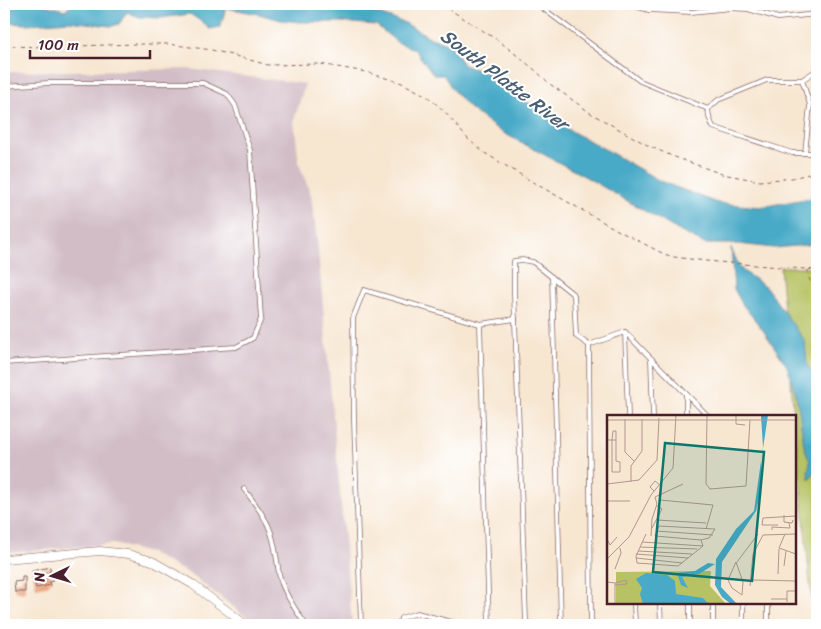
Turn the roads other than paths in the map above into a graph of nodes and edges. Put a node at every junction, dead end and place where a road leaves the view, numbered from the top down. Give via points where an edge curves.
1 (538, 4) edge
2 (628, 4) edge
3 (817, 14) edge
4 (817, 70) edge
5 (802, 80) junction
6 (4, 86) edge
7 (708, 109) junction
8 (805, 153) junction
9 (817, 153) edge
10 (552, 277) junction
11 (515, 319) junction
12 (480, 324) junction
13 (625, 332) junction
14 (590, 345) junction
15 (651, 359) junction
16 (4, 363) edge
17 (686, 394) junction
18 (628, 415) edge
19 (654, 415) edge
20 (686, 415) edge
21 (707, 415) edge
22 (244, 490) dead end
23 (4, 559) edge
24 (634, 604) edge
25 (660, 604) edge
26 (690, 604) edge
27 (713, 604) edge
28 (743, 604) edge
29 (768, 604) edge
30 (246, 625) edge
31 (306, 625) edge
32 (361, 625) edge
33 (400, 625) edge
34 (463, 625) edge
35 (489, 625) edge
36 (530, 625) edge
37 (561, 625) edge
38 (591, 625) edge
39 (635, 625) edge
40 (661, 625) edge
41 (690, 625) edge
42 (713, 625) edge
43 (743, 625) edge
44 (768, 625) edge

1 - 7 lane via 640,81
2 - 3 lane via 649,10 691,12 748,9 778,18
4 - 5 lane
5 - 7 lane via 767,80 718,100
5 - 8 lane via 810,105
6 - 16 lane via 203,83 227,94 235,105 250,150 261,319 254,338 236,347
7 - 8 lane via 713,127 792,153
8 - 9 lane
10 - 11 lane via 533,262 514,261
10 - 14 lane via 574,295 576,336
10 - 37 lane
11 - 12 lane
11 - 36 lane via 526,621
12 - 32 lane via 364,290 353,318
12 - 35 lane
13 - 14 lane
13 - 15 lane
13 - 18 lane
14 - 38 lane
15 - 17 lane
15 - 19 lane
17 - 20 lane
17 - 21 lane
22 - 31 lane via 269,526 281,579 292,605
23 - 30 street via 100,551 142,557 192,584
24 - 39 lane
25 - 40 lane
26 - 41 lane
27 - 42 lane
28 - 43 lane
29 - 44 lane
33 - 34 lane via 401,618 417,613

